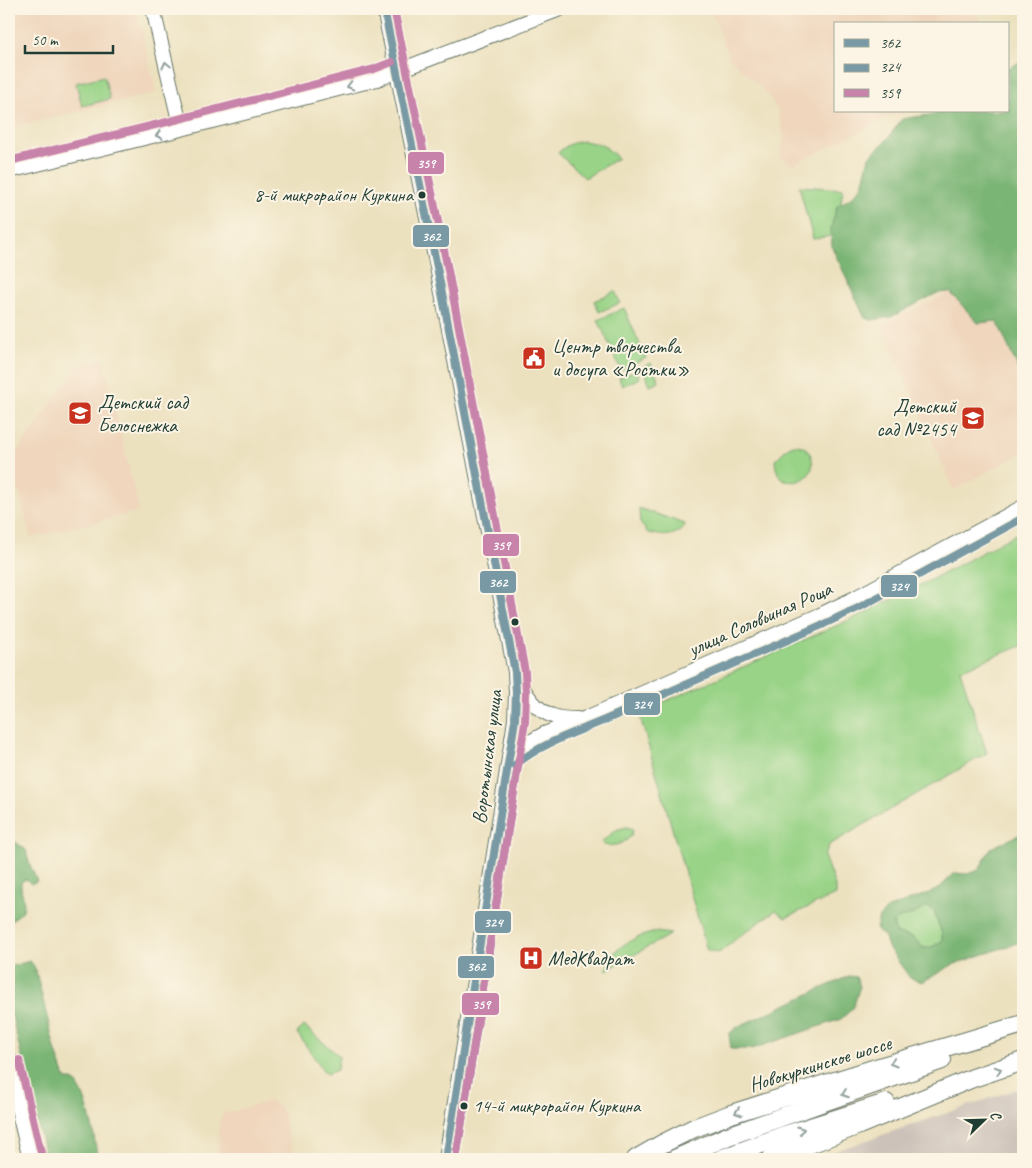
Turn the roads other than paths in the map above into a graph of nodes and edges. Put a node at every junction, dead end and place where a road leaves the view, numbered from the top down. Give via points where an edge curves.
1 (153, 9) edge
2 (384, 9) edge
3 (560, 9) edge
4 (396, 71) junction
5 (181, 130) junction
6 (9, 170) edge
7 (1023, 507) edge
8 (515, 672) junction
9 (580, 720) junction
10 (509, 757) junction
11 (1023, 1024) edge
12 (1023, 1032) edge
13 (1023, 1061) edge
14 (9, 1062) edge
15 (974, 1078) junction
16 (32, 1159) edge
17 (446, 1159) edge
18 (636, 1159) edge
19 (675, 1159) edge
20 (721, 1159) edge
21 (771, 1159) edge

5 -> 1 street
2 - 4 street, Воротынская улица
3 - 4 street
4 -> 5 street via 377,79
4 - 8 street, Воротынская улица
5 -> 6 street
7 - 9 street, улица Соловьиная Роща via 820,615
8 - 9 street via 524,692 543,712 553,717
8 - 10 street, Воротынская улица via 515,720
9 - 10 street, улица Соловьиная Роща via 544,734
10 - 17 street, Воротынская улица
11 -> 18 main road, Новокуркинское шоссе via 731,1114 694,1128
12 -> 19 main road, Новокуркинское шоссе via 706,1144
15 -> 13 main road
14 - 16 main road
20 -> 15 main road via 915,1093
15 - 21 main road

